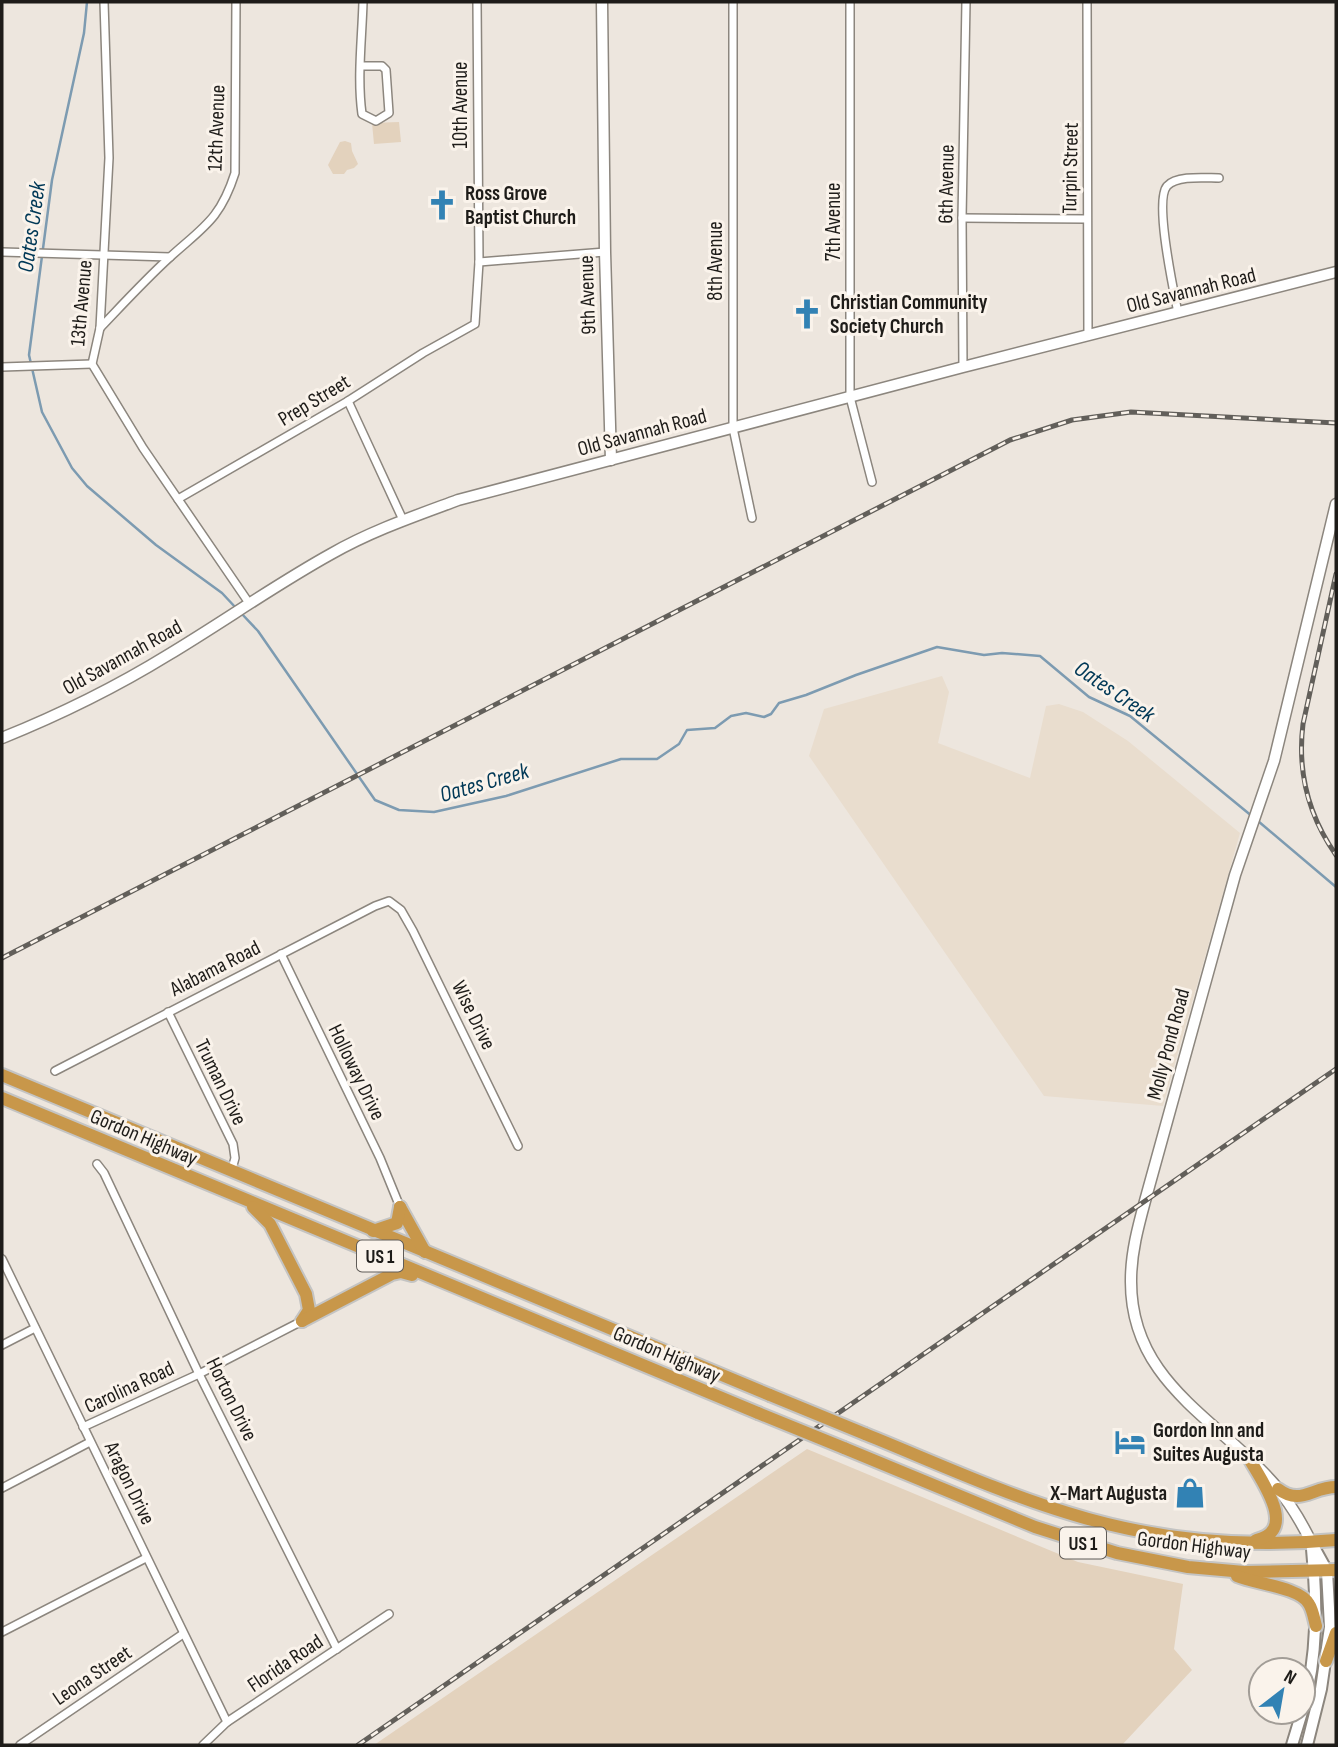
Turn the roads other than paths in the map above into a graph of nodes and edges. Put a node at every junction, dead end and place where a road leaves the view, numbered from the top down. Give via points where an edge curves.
1 (104, 2) edge
2 (236, 2) edge
3 (363, 2) edge
4 (477, 2) edge
5 (602, 2) edge
6 (733, 2) edge
7 (850, 2) edge
8 (966, 2) edge
9 (1087, 2) edge
10 (360, 66) junction
11 (1219, 178) dead end
12 (962, 218) junction
13 (1086, 219) junction
14 (2, 252) edge
15 (605, 252) junction
16 (103, 254) junction
17 (170, 257) junction
18 (479, 262) junction
19 (1336, 272) edge
20 (1178, 313) junction
21 (100, 328) junction
22 (467, 330) joint
23 (1088, 335) junction
24 (92, 364) junction
25 (2, 367) edge
26 (963, 367) junction
27 (850, 397) junction
28 (348, 401) junction
29 (733, 428) junction
30 (611, 460) junction
31 (872, 482) dead end
32 (178, 499) junction
33 (1336, 504) edge
34 (752, 518) dead end
35 (403, 520) junction
36 (245, 605) junction
37 (2, 738) edge
38 (394, 903) joint
39 (281, 954) junction
40 (167, 1012) junction
41 (55, 1071) dead end
42 (2, 1075) edge
43 (2, 1098) edge
44 (518, 1146) dead end
45 (97, 1164) dead end
46 (232, 1169) junction
47 (245, 1200) junction
48 (400, 1207) junction
49 (373, 1231) junction
50 (425, 1252) junction
51 (2, 1259) edge
52 (431, 1276) junction
53 (302, 1321) junction
54 (36, 1328) junction
55 (2, 1345) edge
56 (199, 1374) junction
57 (83, 1427) junction
58 (90, 1442) junction
59 (1250, 1460) junction
60 (1336, 1487) edge
61 (2, 1488) edge
62 (1278, 1489) junction
63 (1336, 1541) edge
64 (1311, 1542) junction
65 (1242, 1543) junction
66 (146, 1558) junction
67 (1224, 1570) junction
68 (1326, 1571) edge
69 (390, 1614) dead end
70 (1316, 1626) junction
71 (2, 1632) edge
72 (1336, 1633) edge
73 (183, 1634) junction
74 (337, 1650) junction
75 (1314, 1656) edge
76 (1326, 1661) junction
77 (227, 1722) junction
78 (1297, 1726) edge
79 (20, 1745) edge
80 (203, 1745) edge
81 (1292, 1745) edge
82 (1307, 1745) edge

1 - 16 street, 13th Avenue via 109,158
2 - 17 street, 12th Avenue via 235,173 228,196 208,225
3 - 10 street
4 - 18 street, 10th Avenue
5 - 15 street, 9th Avenue
6 - 29 street, 8th Avenue
7 - 27 street, 7th Avenue
8 - 12 street, 6th Avenue
9 - 13 street, Turpin Street
10 - 10 street via 386,70 389,113 376,121 362,114
11 - 20 street via 1178,180 1167,185 1162,195 1166,253
12 - 13 street
12 - 26 street, 6th Avenue
13 - 23 street, Turpin Street
14 - 16 street
15 - 18 street
15 - 30 street, 9th Avenue
16 - 17 street
16 - 21 street, 13th Avenue
17 - 21 street, 12th Avenue
18 - 22 street, 10th Avenue via 475,324
19 - 20 street, Old Savannah Road
20 - 23 street, Old Savannah Road
21 - 24 street, 13th Avenue
22 - 28 street, Prep Street
23 - 26 street, Old Savannah Road
24 - 25 street
24 - 32 street, 13th Avenue
26 - 27 street, Old Savannah Road
27 - 29 street, Old Savannah Road
27 - 31 street, 7th Avenue
28 - 32 street, Prep Street
28 - 35 street
29 - 30 street, Old Savannah Road
29 - 34 street, 8th Avenue
30 - 35 street, Old Savannah Road via 458,500
32 - 36 street, 13th Avenue
33 - 59 street, Molly Pond Road via 1289,706 1235,875 1134,1246 1134,1307 1157,1369 1176,1393
35 - 36 street, Old Savannah Road via 333,553
36 - 37 street, Old Savannah Road via 166,656 48,719
38 - 39 street, Alabama Road via 383,902
38 - 44 street, Wise Drive via 413,931
39 - 40 street, Alabama Road
39 - 48 street, Holloway Drive
40 - 41 street, Alabama Road
40 - 46 street, Truman Drive via 233,1144
42 - 46 highway, Gordon Highway / US 1
43 - 47 highway, Gordon Highway / US 1
45 - 56 street, Horton Drive
46 - 49 highway, Gordon Highway / US 1
47 - 52 highway, Gordon Highway / US 1
47 - 53 highway via 270,1224 306,1294 309,1310
48 - 49 highway via 397,1223
48 - 50 highway
49 - 50 highway, Gordon Highway / US 1
50 - 65 highway, Gordon Highway / US 1, bridge via 1014,1495 1141,1531
51 - 54 street, Aragon Drive
52 - 53 highway via 392,1274
52 - 67 highway, Gordon Highway / US 1, bridge via 1026,1523 1145,1560
53 - 56 street, Carolina Road
54 - 55 street
54 - 57 street, Aragon Drive
56 - 57 street, Carolina Road
56 - 74 street, Horton Drive
57 - 58 street, Aragon Drive
58 - 61 street
58 - 66 street, Aragon Drive
59 - 62 street, Molly Pond Road
59 - 65 highway via 1277,1515 1273,1530 1265,1537
60 - 62 highway via 1301,1497 1287,1496
62 - 64 street, Molly Pond Road
63 - 64 highway, Gordon Highway / US 1
64 - 65 highway, Gordon Highway / US 1
64 - 68 main road
66 - 71 street
66 - 73 street, Aragon Drive
67 - 68 highway, Gordon Highway / US 1
67 - 70 highway via 1303,1598
68 - 70 main road
68 - 76 main road via 1330,1612
69 - 74 street, Florida Road
70 - 75 main road
72 - 76 highway
73 - 77 street, Aragon Drive
73 - 79 street, Leona Street
74 - 77 street, Florida Road
76 - 82 main road
77 - 80 street, Florida Road
78 - 81 main road

